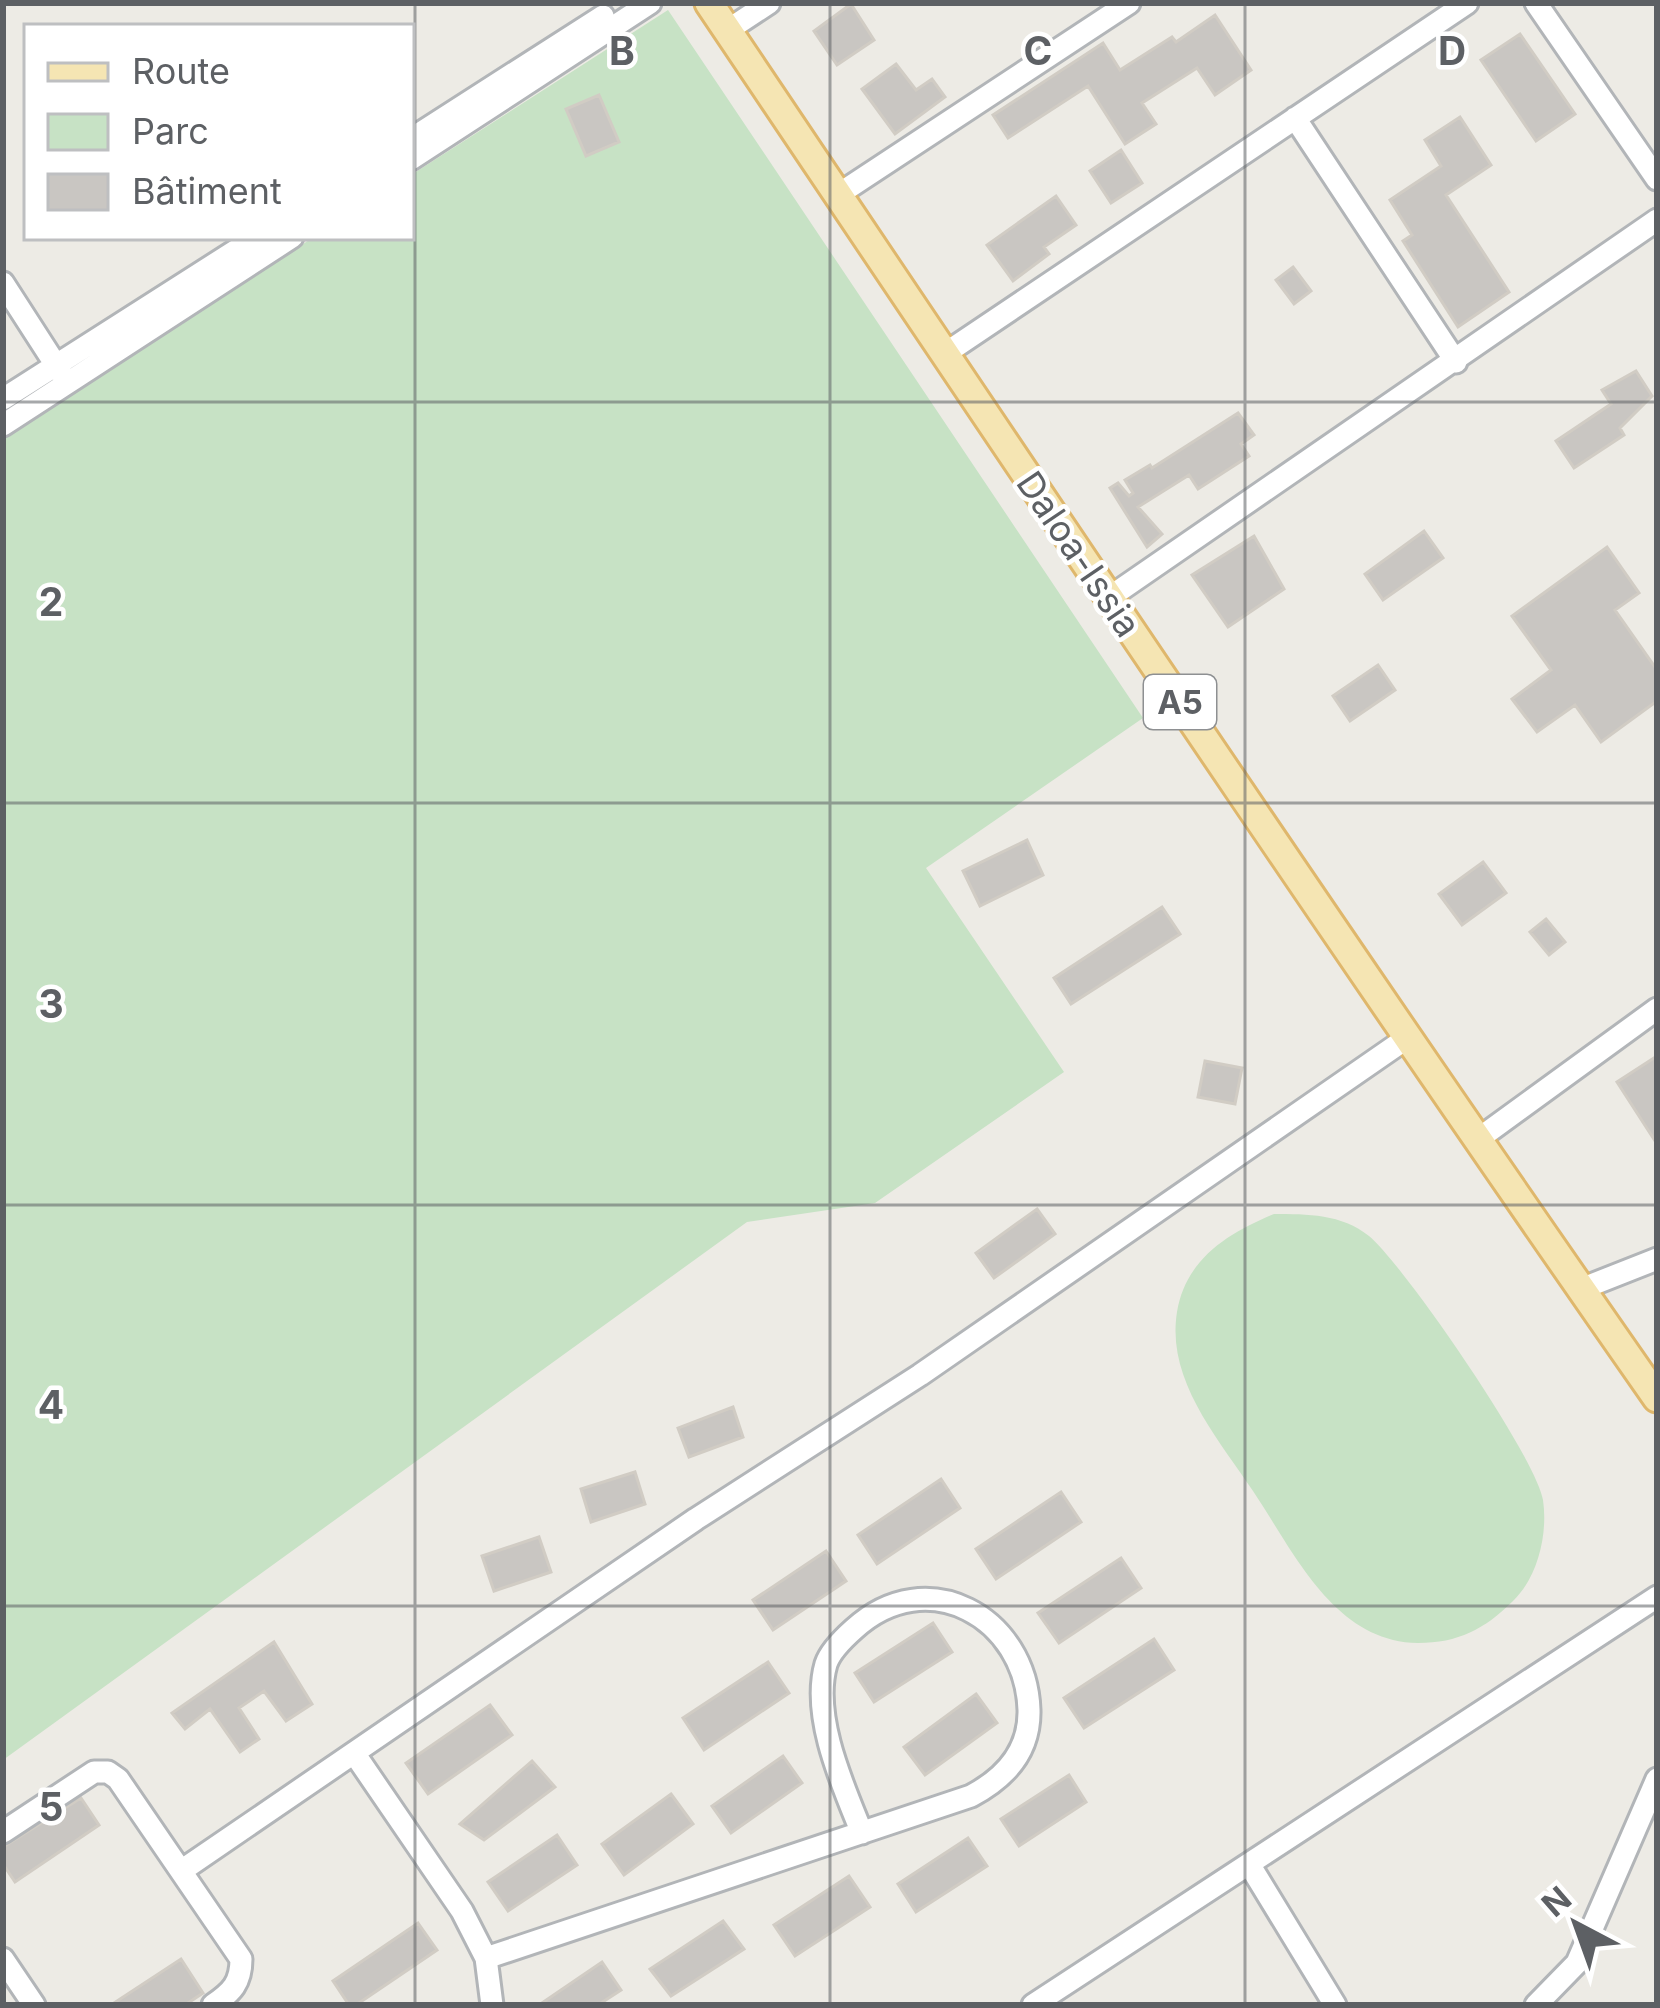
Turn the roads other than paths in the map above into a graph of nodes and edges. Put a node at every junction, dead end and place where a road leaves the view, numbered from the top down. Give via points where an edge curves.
1 (624, 3) edge
2 (650, 3) edge
3 (709, 3) edge
4 (769, 3) edge
5 (1129, 3) edge
6 (1467, 3) edge
7 (1536, 3) edge
8 (728, 30) junction
9 (1295, 118) junction
10 (414, 137) edge
11 (414, 157) edge
12 (1657, 179) edge
13 (836, 196) junction
14 (1657, 220) edge
15 (253, 240) edge
16 (287, 240) edge
17 (3, 283) edge
18 (943, 355) junction
19 (1456, 362) junction
20 (62, 374) junction
21 (3, 399) edge
22 (3, 425) edge
23 (1110, 597) junction
24 (1657, 1009) edge
25 (1406, 1038) junction
26 (1477, 1140) junction
27 (1657, 1259) edge
28 (1581, 1288) junction
29 (1657, 1398) edge
30 (1657, 1597) edge
31 (354, 1753) junction
32 (1657, 1779) edge
33 (3, 1832) edge
34 (862, 1833) junction
35 (1249, 1864) junction
36 (181, 1871) junction
37 (486, 1958) junction
38 (3, 1959) edge
39 (34, 2005) edge
40 (213, 2005) edge
41 (492, 2005) edge
42 (1034, 2005) edge
43 (1335, 2005) edge
44 (1535, 2005) edge

1 - 10 street
2 - 11 street
3 - 8 main road, Daloa-Issia / A5
4 - 8 street
5 - 13 street
6 - 9 street
7 - 12 street
8 - 13 main road, Daloa-Issia / A5
9 - 18 street
9 - 19 street
13 - 18 main road, Daloa-Issia / A5
14 - 19 street
15 - 20 street
16 - 20 street
17 - 20 street
18 - 23 main road, Daloa-Issia / A5
19 - 23 street
20 - 21 street
20 - 22 street
23 - 25 main road, Daloa-Issia / A5
24 - 26 street
25 - 26 main road, Daloa-Issia / A5
25 - 31 street
26 - 28 main road, Daloa-Issia / A5
27 - 28 street
28 - 29 main road, Daloa-Issia / A5
30 - 35 street
31 - 36 street
31 - 37 street
32 - 44 street via 1577,1963
33 - 36 street via 94,1772 108,1772
34 - 34 street via 992,1785 1022,1748 1029,1723 1023,1669 1010,1643 963,1607 901,1602 870,1615 826,1663 824,1723
34 - 37 street
35 - 42 street
35 - 43 street
36 - 40 street via 241,1959 241,1978
37 - 41 street
38 - 39 street

